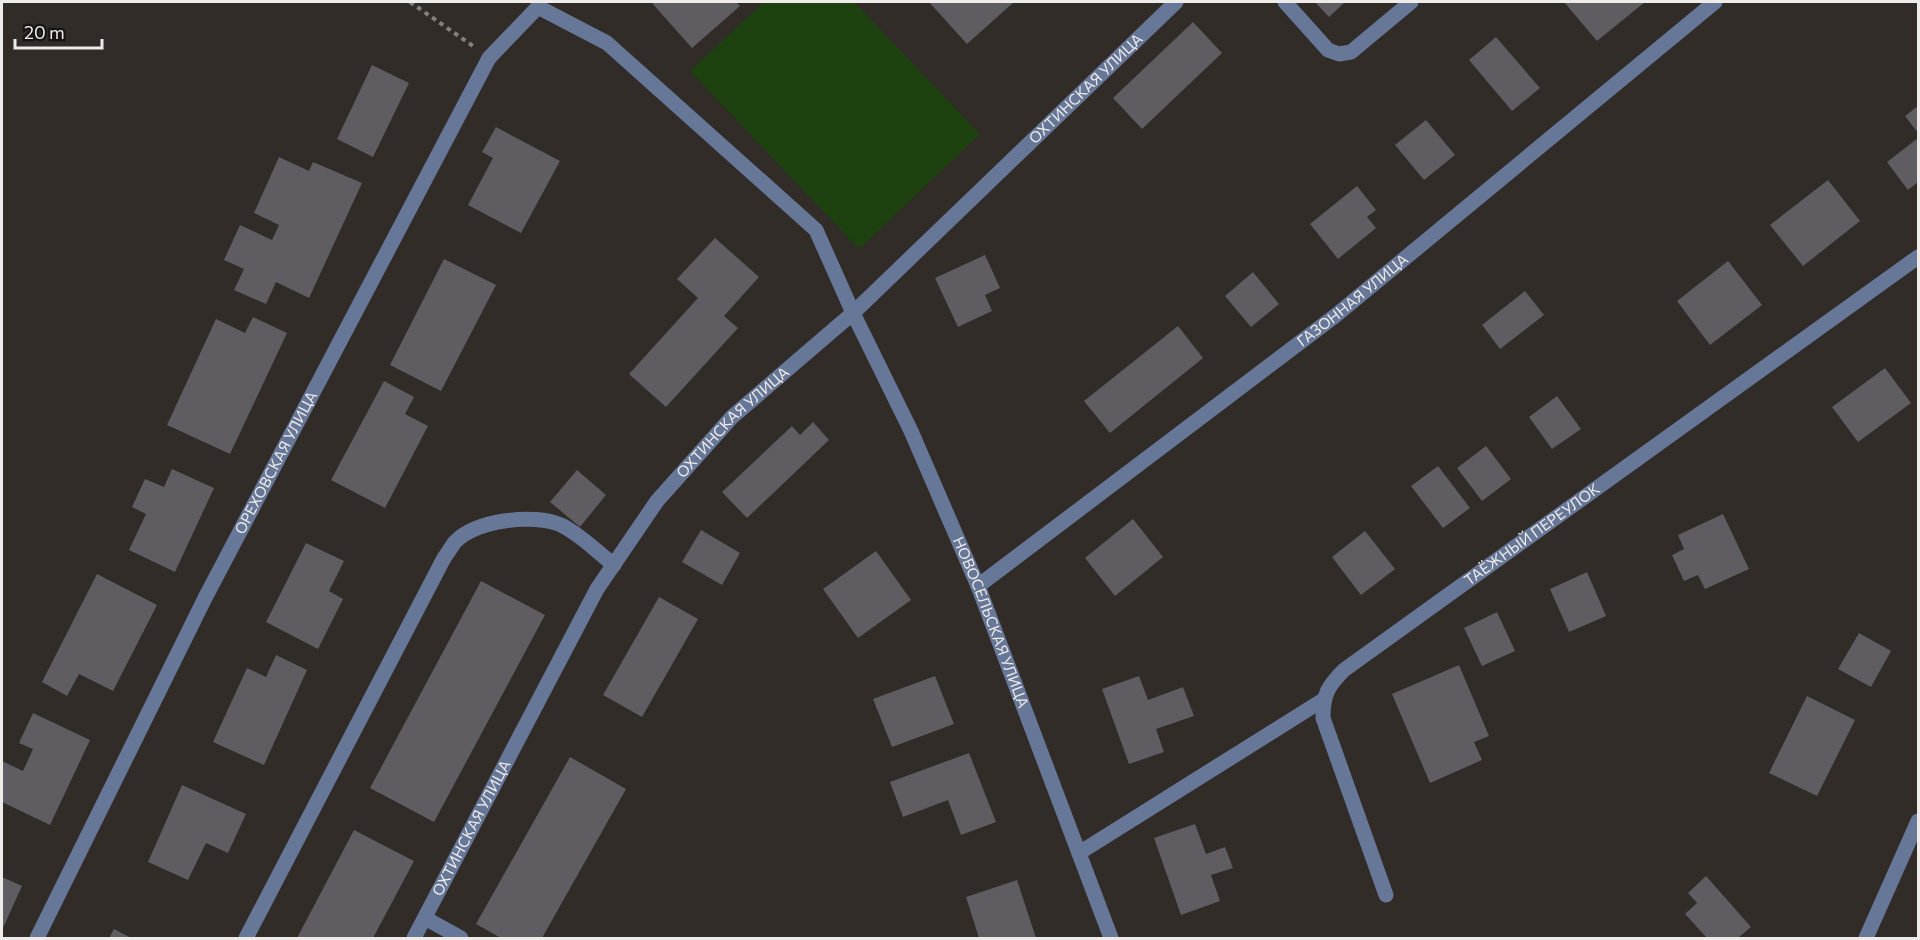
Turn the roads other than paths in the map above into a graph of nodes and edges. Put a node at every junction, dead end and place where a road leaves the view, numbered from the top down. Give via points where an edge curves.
1 (1176, 2) edge
2 (1285, 2) edge
3 (1411, 2) edge
4 (1715, 2) edge
5 (539, 4) edge
6 (1918, 257) edge
7 (853, 313) junction
8 (614, 564) junction
9 (978, 586) junction
10 (1323, 700) junction
11 (1918, 822) edge
12 (1079, 853) junction
13 (1386, 895) dead end
14 (425, 918) junction
15 (37, 939) edge
16 (246, 939) edge
17 (414, 939) edge
18 (461, 939) edge
19 (1111, 939) edge
20 (1866, 939) edge

1 - 7 street, ОХТИНСКАЯ УЛИЦА
2 - 3 street via 1328,50 1339,54 1351,52
4 - 9 street, ГАЗОННАЯ УЛИЦА via 1335,316
5 - 7 street, НОВОСЕЛЬСКАЯ УЛИЦА via 607,43 816,230
5 - 15 street, ОРЕХОВСКАЯ УЛИЦА via 489,58 205,598
6 - 10 street, ТАЁЖНЫЙ ПЕРЕУЛОК via 1344,669 1330,684
7 - 8 street, ОХТИНСКАЯ УЛИЦА via 732,417 657,501
7 - 9 street, НОВОСЕЛЬСКАЯ УЛИЦА via 912,431
8 - 14 street, ОХТИНСКАЯ УЛИЦА via 591,600
8 - 16 street via 565,526 549,520 516,519 480,527 456,541
9 - 12 street, НОВОСЕЛЬСКАЯ УЛИЦА
10 - 12 street
10 - 13 street via 1323,718
11 - 20 street
12 - 19 street, НОВОСЕЛЬСКАЯ УЛИЦА
14 - 17 street, ОХТИНСКАЯ УЛИЦА
14 - 18 street

